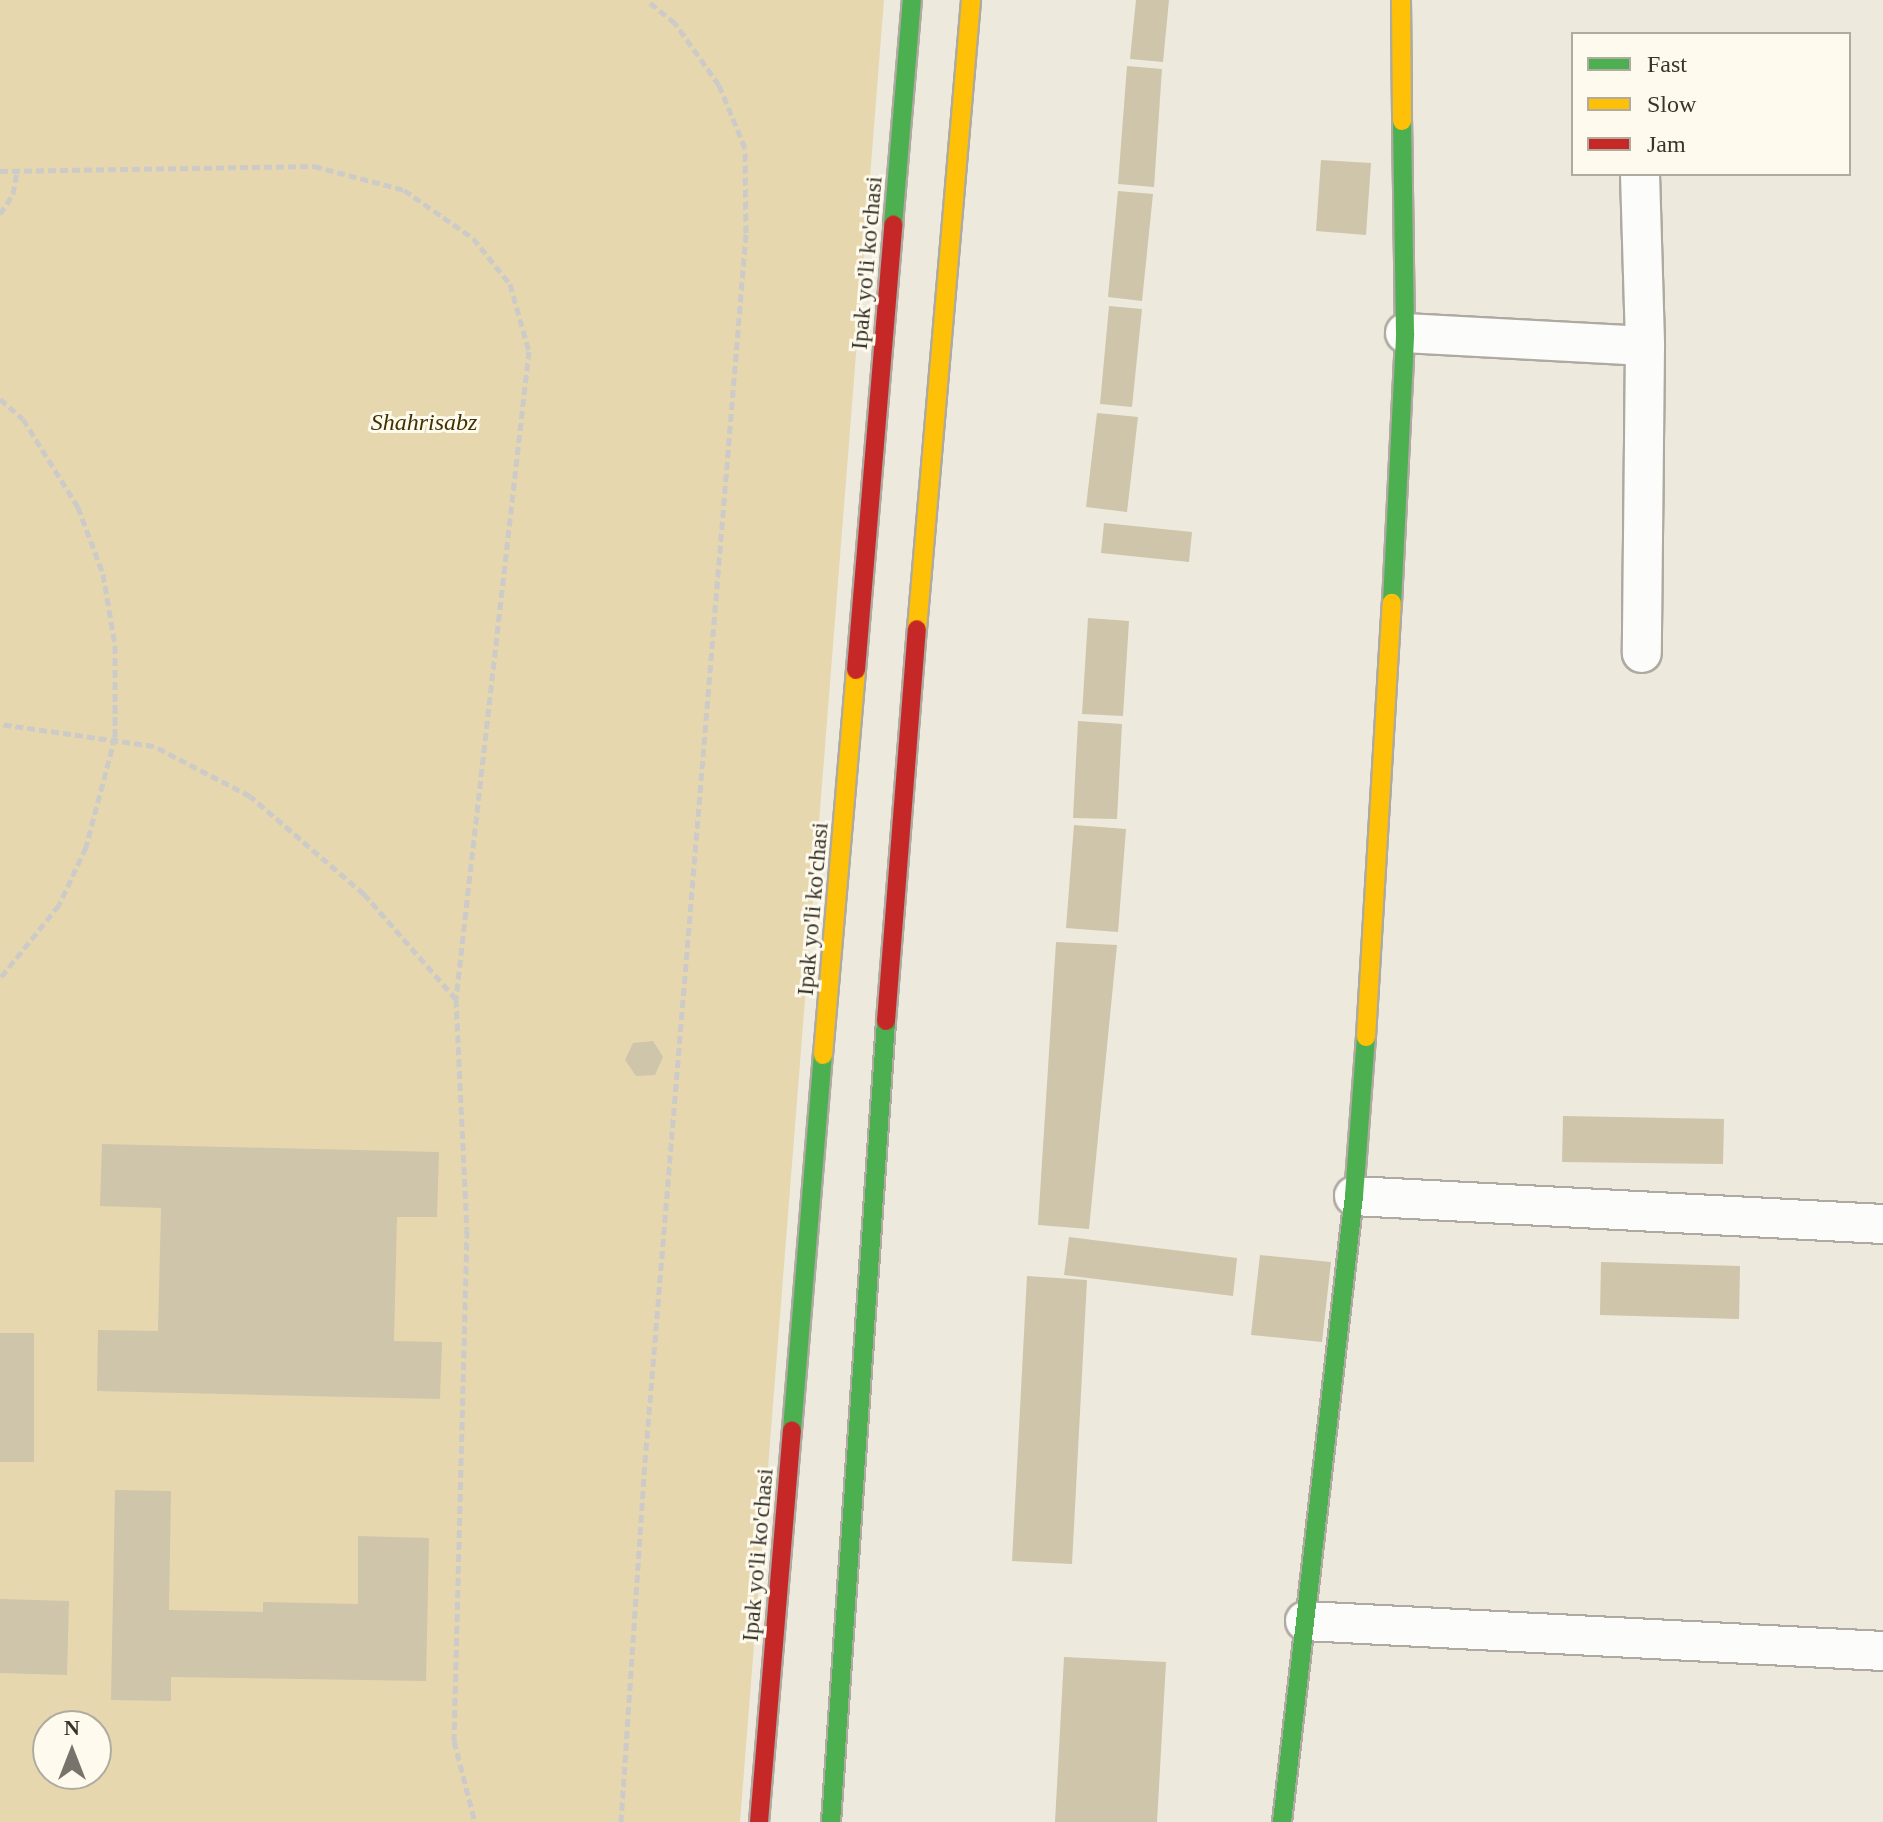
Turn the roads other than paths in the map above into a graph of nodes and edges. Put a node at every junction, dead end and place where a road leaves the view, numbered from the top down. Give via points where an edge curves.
1 (912, 0) edge
2 (971, 0) edge
3 (1401, 0) edge
4 (1640, 176) edge
5 (1405, 333) junction
6 (1645, 346) junction
7 (1642, 653) dead end
8 (1354, 1196) junction
9 (1883, 1224) edge
10 (1305, 1621) junction
11 (1883, 1651) edge
12 (759, 1822) edge
13 (831, 1822) edge
14 (1282, 1822) edge

1 - 12 main road, Ipak yo'li ko'chasi
2 - 13 main road via 896,878
3 - 5 main road
4 - 6 street
5 - 6 street
5 - 8 main road via 1380,844
6 - 7 street
8 - 9 street
8 - 10 main road
10 - 11 street
10 - 14 main road

